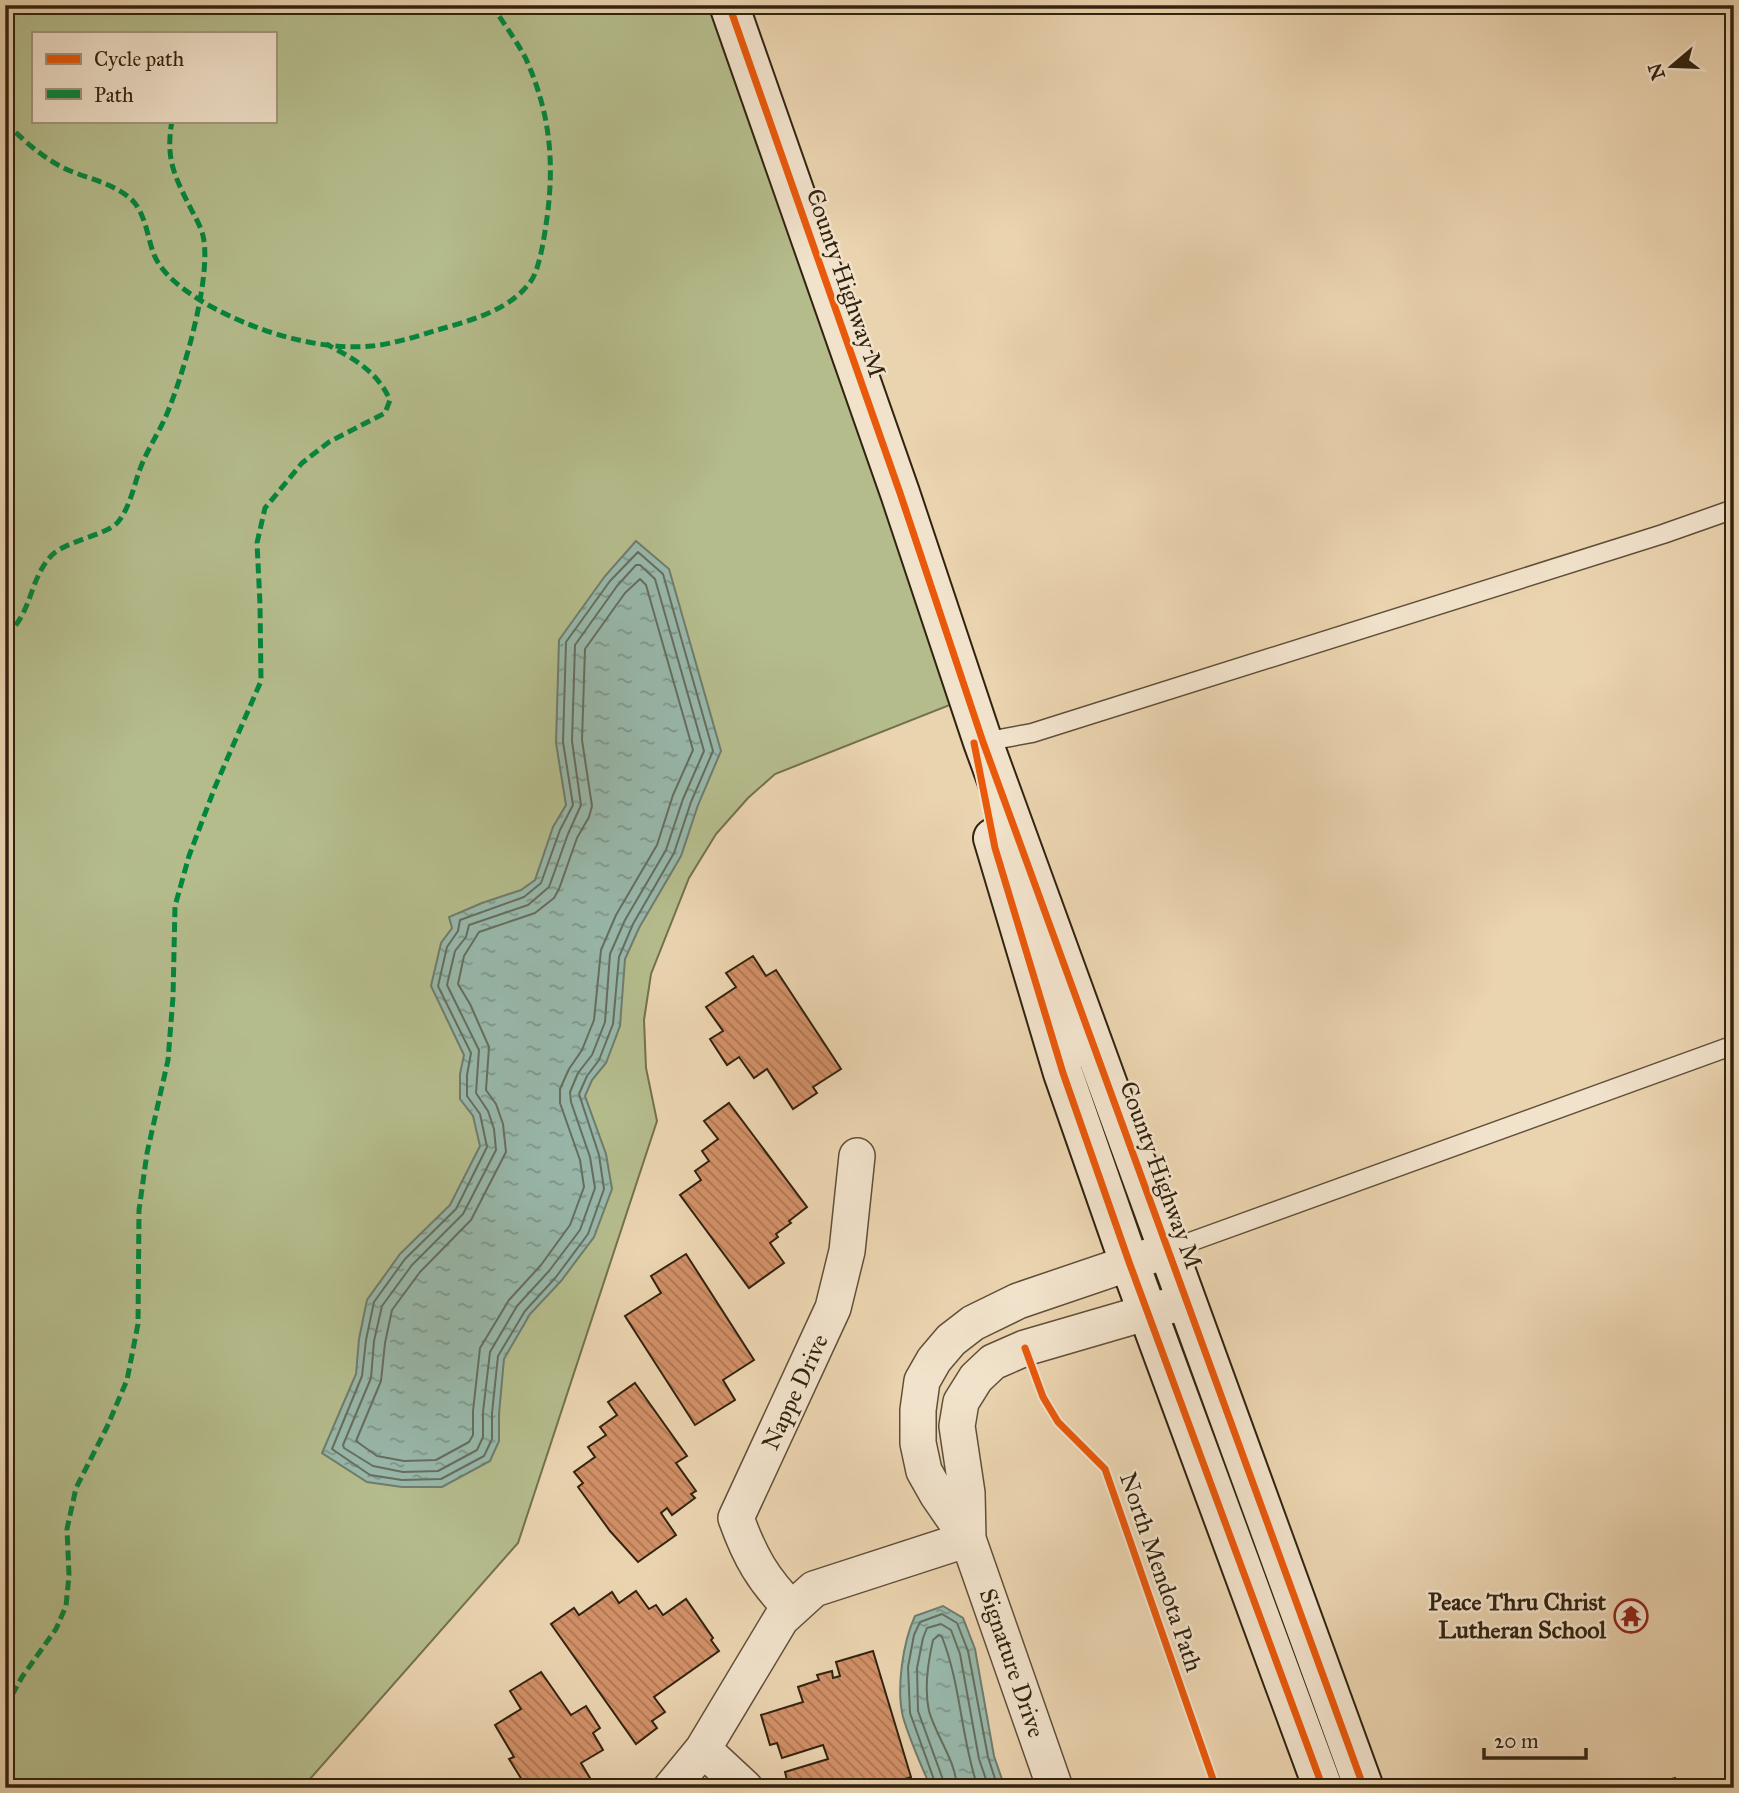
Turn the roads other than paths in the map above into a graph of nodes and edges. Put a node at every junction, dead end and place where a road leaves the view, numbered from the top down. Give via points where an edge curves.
1 (729, 5) edge
2 (1734, 509) edge
3 (927, 573) junction
4 (983, 742) junction
5 (1734, 1045) edge
6 (857, 1156) dead end
7 (1168, 1250) junction
8 (1129, 1262) junction
9 (1186, 1300) junction
10 (1149, 1314) junction
11 (973, 1323) junction
12 (993, 1362) junction
13 (968, 1539) junction
14 (792, 1609) junction
15 (703, 1749) junction
16 (671, 1788) edge
17 (745, 1788) edge
18 (1055, 1788) edge
19 (1323, 1788) edge
20 (1364, 1788) edge

1 - 3 main road, County Highway M
2 - 4 lane via 1032,733
3 - 4 main road, County Highway M
3 - 8 main road, County Highway M via 965,699 995,848 1063,1073
4 - 7 main road, County Highway M
5 - 7 lane
6 - 14 street, Nappe Drive via 847,1251 833,1308 736,1518 758,1569
7 - 8 street, Signature Drive
7 - 9 main road, County Highway M
8 - 10 main road, County Highway M
8 - 11 street, Signature Drive via 1018,1301
9 - 10 street, Signature Drive
9 - 20 main road, County Highway M
10 - 12 street, Signature Drive via 1039,1344
10 - 19 main road, County Highway M
11 - 12 street
11 - 13 street, Signature Drive via 934,1360 922,1381 918,1410 924,1471
12 - 13 street, Signature Drive via 961,1402 957,1426
13 - 14 street via 814,1589
13 - 18 street, Signature Drive
14 - 15 street via 781,1619
15 - 16 street
15 - 17 street

